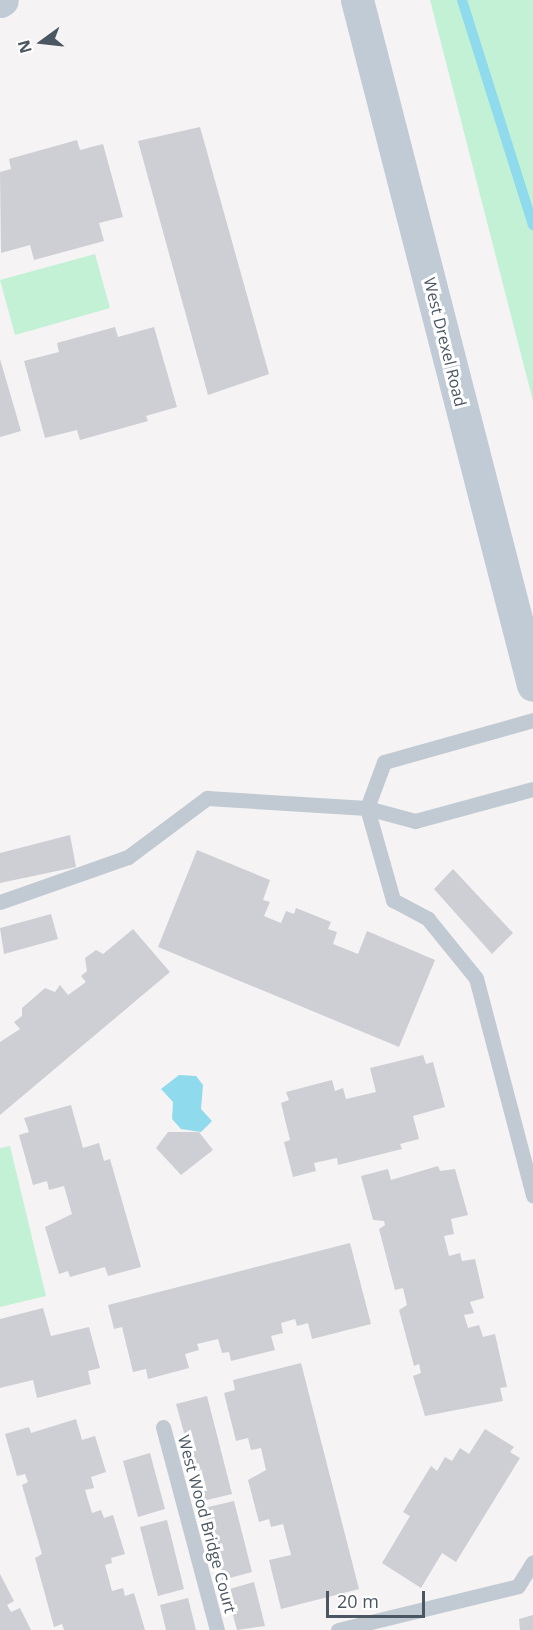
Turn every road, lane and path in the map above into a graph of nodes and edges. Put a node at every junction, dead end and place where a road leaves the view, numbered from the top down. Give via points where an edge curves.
1 (357, 0) edge
2 (533, 685) edge
3 (533, 720) edge
4 (533, 789) edge
5 (367, 808) junction
6 (0, 902) edge
7 (533, 1196) edge
8 (163, 1427) dead end
9 (533, 1562) edge
10 (217, 1630) edge
11 (338, 1630) edge

1 - 2 street, West Drexel Road
3 - 5 lane via 384,762
4 - 5 lane via 415,821
5 - 6 lane via 207,798 128,857
5 - 7 lane via 393,900 428,918 476,978
8 - 10 lane, West Wood Bridge Court
9 - 11 lane via 518,1586

